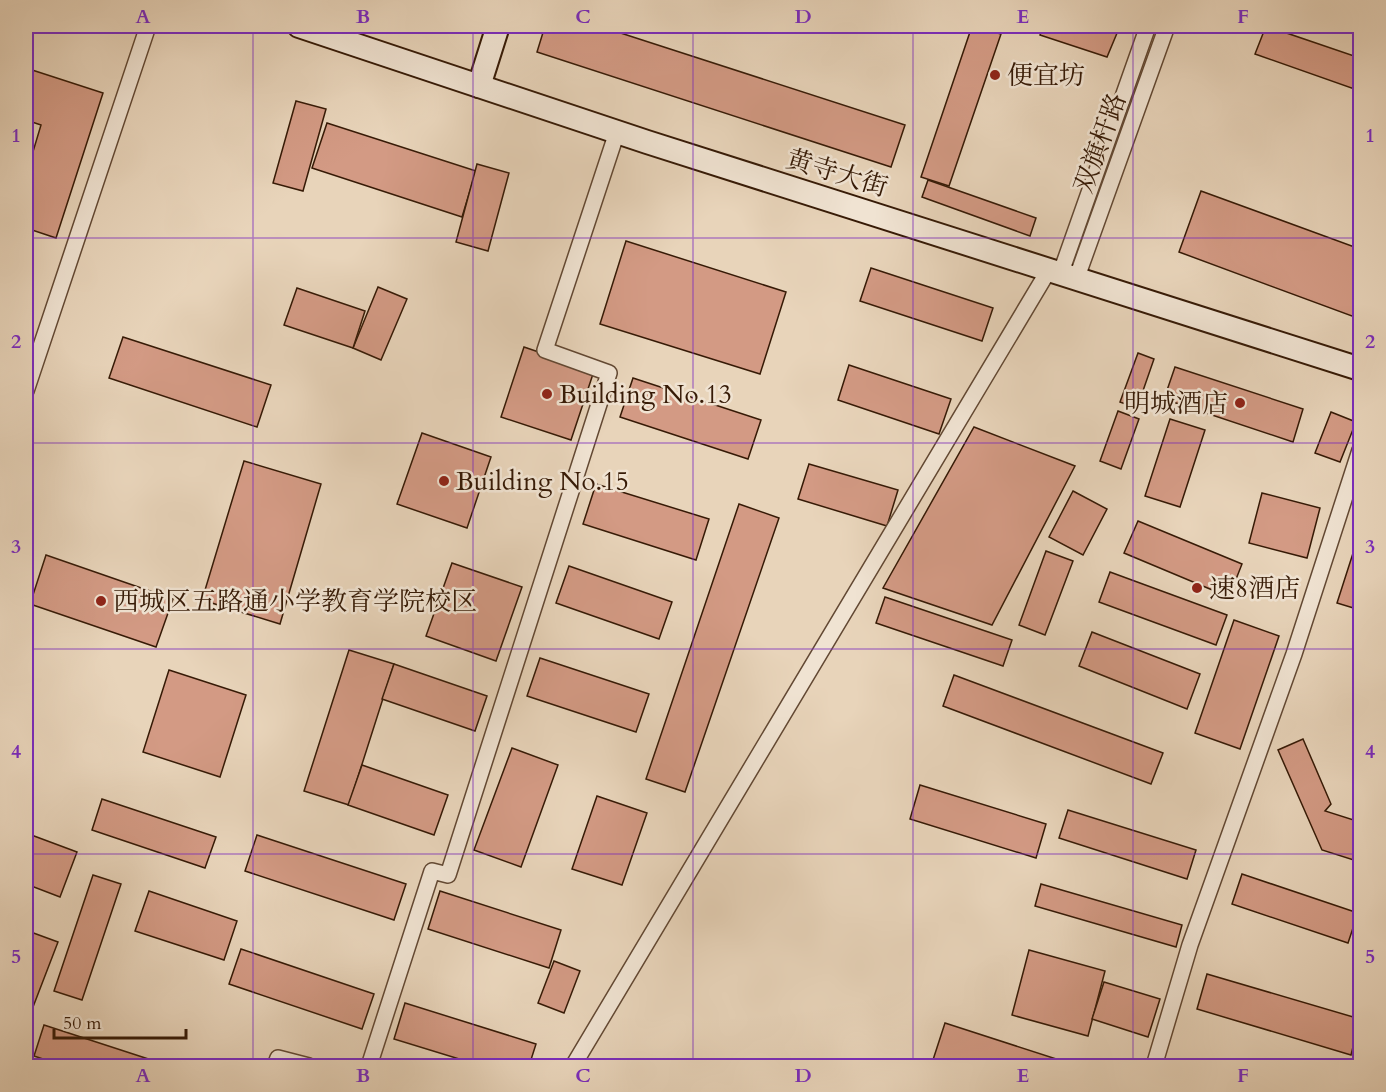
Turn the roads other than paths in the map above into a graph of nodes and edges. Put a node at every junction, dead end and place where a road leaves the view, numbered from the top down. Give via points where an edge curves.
1 (148, 26) edge
2 (299, 26) edge
3 (498, 26) edge
4 (1148, 26) edge
5 (1167, 26) edge
6 (479, 86) junction
7 (616, 132) junction
8 (1063, 273) junction
9 (1360, 369) edge
10 (26, 391) edge
11 (1360, 450) edge
12 (275, 1066) edge
13 (309, 1066) edge
14 (369, 1066) edge
15 (573, 1066) edge
16 (1154, 1066) edge

1 - 10 street
2 - 6 street, 黄寺大街
3 - 6 street
4 - 8 street
5 - 8 street, 双旗杆路
6 - 7 street, 黄寺大街
7 - 8 street, 黄寺大街
7 - 14 street via 546,350 609,373 448,875 432,871
8 - 9 street, 黄寺大街
8 - 15 street
11 - 16 street via 1190,945
12 - 13 street via 278,1058

